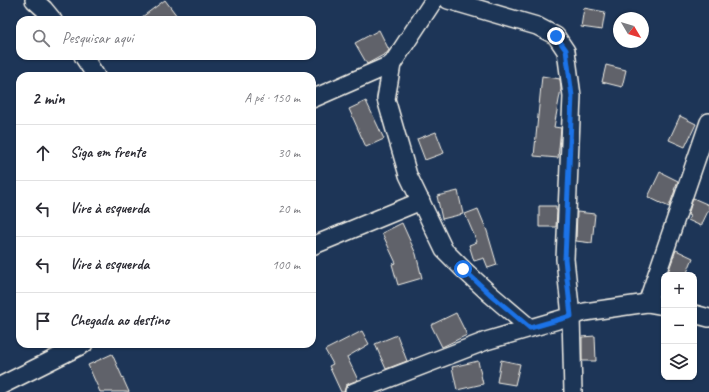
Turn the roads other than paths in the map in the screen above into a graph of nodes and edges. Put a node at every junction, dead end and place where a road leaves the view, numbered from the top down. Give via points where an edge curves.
1 (34, 0) edge
2 (434, 0) edge
3 (448, 0) edge
4 (50, 16) edge
5 (86, 60) edge
6 (392, 64) junction
7 (93, 72) edge
8 (316, 97) edge
9 (709, 122) edge
10 (421, 201) junction
11 (316, 244) edge
12 (647, 303) junction
13 (661, 305) edge
14 (697, 315) edge
15 (571, 316) junction
16 (709, 318) edge
17 (530, 328) junction
18 (76, 348) edge
19 (0, 386) edge
20 (354, 392) edge
21 (573, 392) edge

1 - 4 street
2 - 6 street
3 - 15 street via 537,26 556,36 566,50 572,96 565,259
5 - 7 street
6 - 8 street
6 - 10 street via 386,98 408,175
9 - 12 street
10 - 11 street
10 - 17 street via 444,250
12 - 13 street
12 - 15 street
14 - 16 street
15 - 17 street
15 - 21 street
17 - 20 street via 486,341
18 - 19 street

